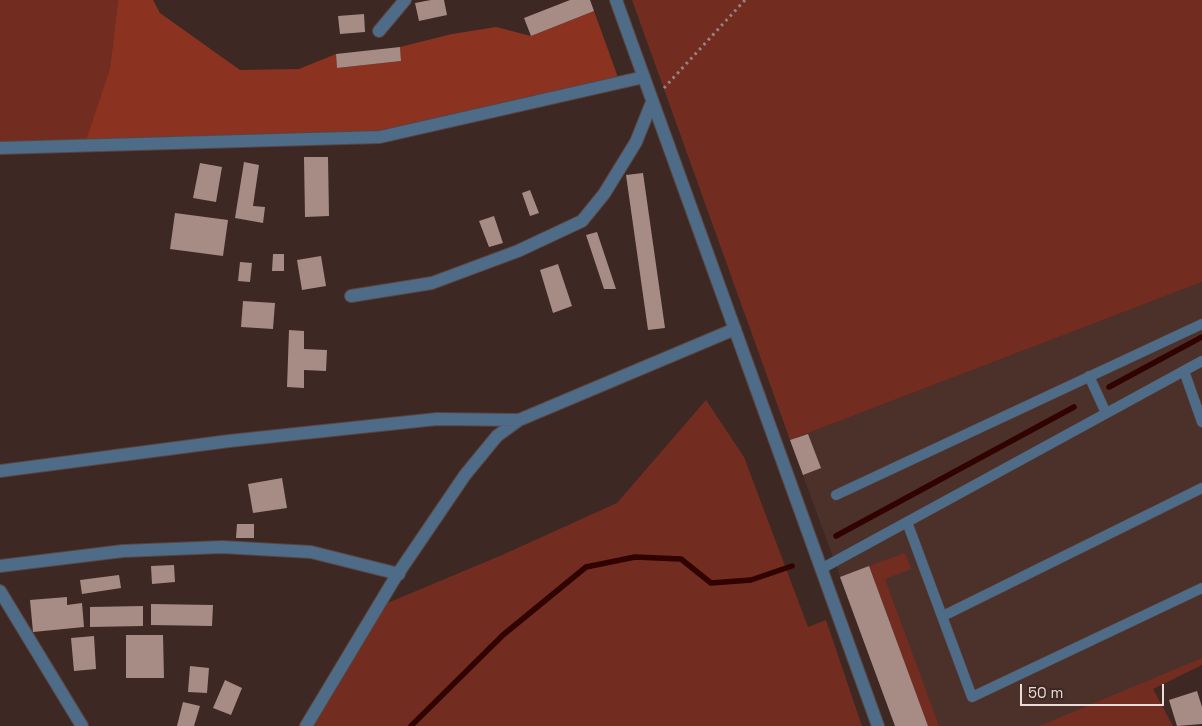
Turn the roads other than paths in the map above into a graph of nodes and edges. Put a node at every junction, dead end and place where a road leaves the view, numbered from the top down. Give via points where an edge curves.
1 (405, 0) edge
2 (616, 0) edge
3 (378, 31) dead end
4 (644, 78) junction
5 (652, 102) junction
6 (0, 148) edge
7 (351, 296) dead end
8 (1202, 324) edge
9 (735, 329) junction
10 (1202, 362) edge
11 (1184, 371) junction
12 (1089, 376) junction
13 (1106, 413) junction
14 (519, 420) junction
15 (1202, 422) edge
16 (0, 471) edge
17 (1202, 488) edge
18 (836, 496) dead end
19 (908, 522) junction
20 (0, 566) edge
21 (821, 569) junction
22 (399, 574) junction
23 (1202, 588) edge
24 (0, 591) edge
25 (943, 616) junction
26 (82, 726) edge
27 (306, 726) edge
28 (878, 726) edge

1 - 3 street
2 - 4 street
4 - 5 street
4 - 6 street via 380,137
5 - 7 street via 636,142 604,194 582,220 518,251 432,283
5 - 9 street
8 - 12 lane
9 - 14 street
9 - 21 street
10 - 11 lane
11 - 13 lane
11 - 15 lane
12 - 13 lane
12 - 18 lane
13 - 19 lane
14 - 16 street via 437,419 229,441
14 - 22 street via 497,436 465,475
17 - 25 lane
19 - 21 lane
19 - 25 lane
20 - 22 street via 123,551 222,547 311,552
21 - 28 street
22 - 27 street
23 - 25 lane via 972,697
24 - 26 street

